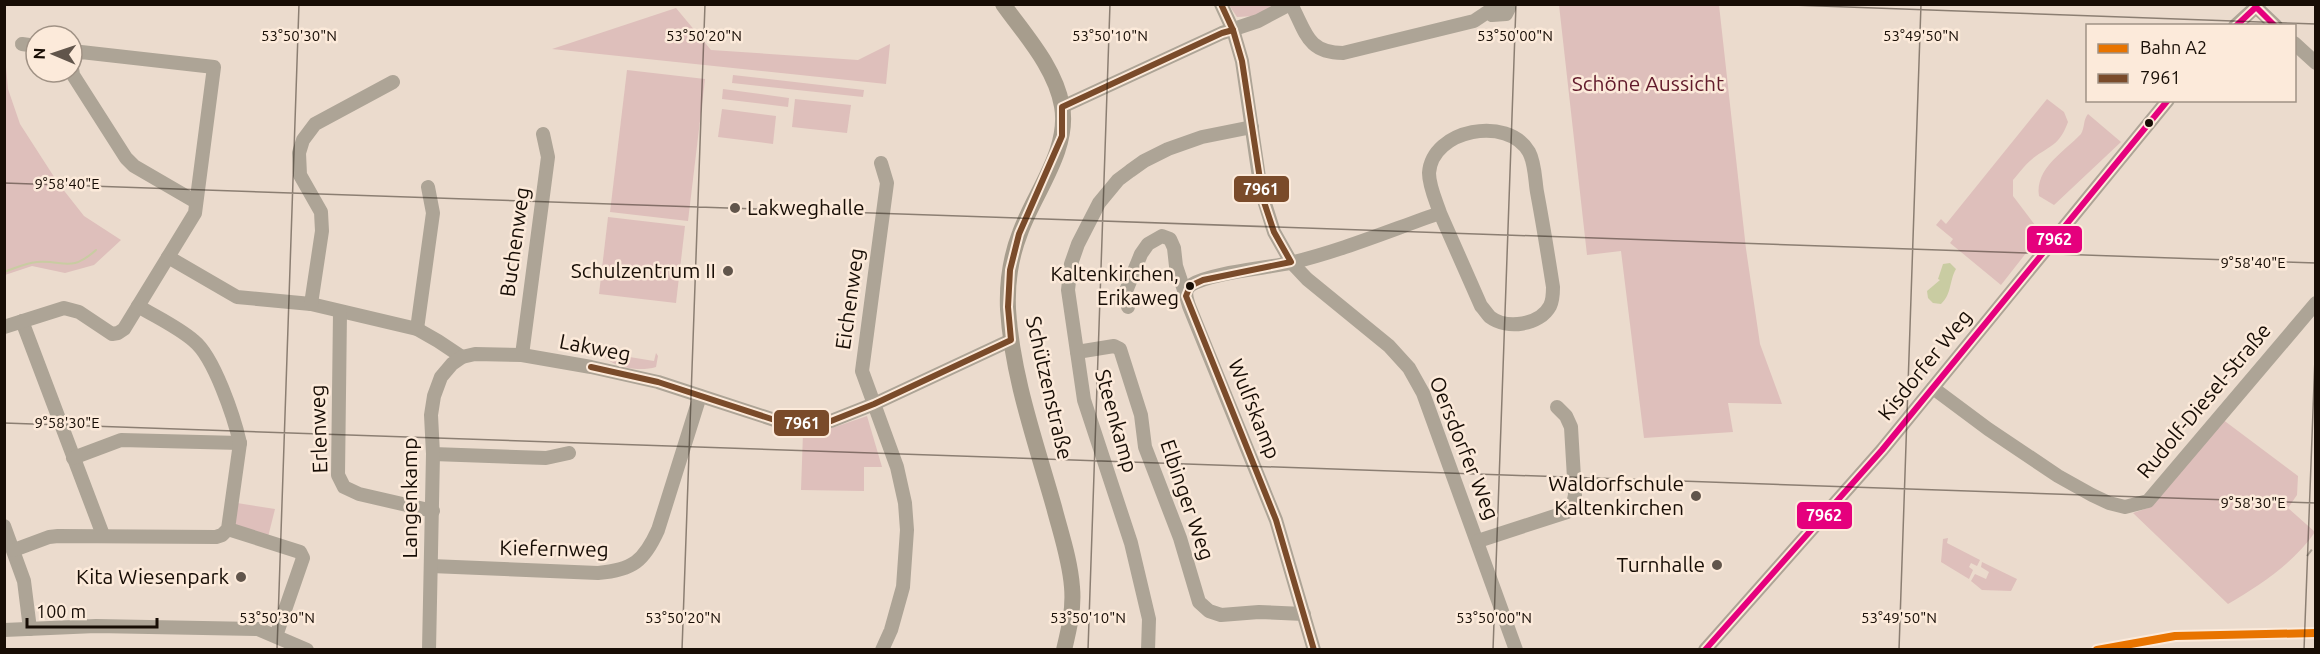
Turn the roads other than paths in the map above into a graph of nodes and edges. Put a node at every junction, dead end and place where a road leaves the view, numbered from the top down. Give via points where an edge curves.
1 (1004, 4) edge
2 (1221, 4) edge
3 (1291, 4) edge
4 (2257, 6) edge
5 (1490, 12) dead end
6 (2237, 24) edge
7 (2274, 24) edge
8 (1233, 30) junction
9 (2296, 44) edge
10 (84, 52) edge
11 (2316, 63) edge
12 (393, 82) dead end
13 (79, 84) edge
14 (2166, 102) edge
15 (1062, 107) junction
16 (1252, 127) junction
17 (543, 134) dead end
18 (881, 163) dead end
19 (428, 187) dead end
20 (196, 202) junction
21 (1440, 213) junction
22 (168, 257) junction
23 (1291, 262) junction
24 (1186, 296) junction
25 (2316, 303) edge
26 (311, 304) junction
27 (138, 306) junction
28 (1128, 307) dead end
29 (340, 312) junction
30 (22, 321) junction
31 (4, 327) edge
32 (417, 329) junction
33 (1011, 340) junction
34 (1077, 352) junction
35 (522, 355) junction
36 (462, 357) junction
37 (1934, 388) junction
38 (700, 396) junction
39 (874, 404) junction
40 (1557, 406) dead end
41 (240, 443) junction
42 (569, 453) dead end
43 (433, 454) junction
44 (73, 458) junction
45 (433, 512) junction
46 (4, 526) edge
47 (228, 529) junction
48 (103, 536) junction
49 (1478, 541) junction
50 (14, 550) junction
51 (431, 566) junction
52 (1304, 614) junction
53 (30, 629) junction
54 (4, 630) edge
55 (276, 636) junction
56 (307, 650) edge
57 (429, 650) edge
58 (882, 650) edge
59 (1064, 650) edge
60 (1148, 650) edge
61 (1314, 650) edge
62 (1516, 650) edge
63 (1705, 650) edge

1 - 15 main road, Schützenstraße via 1048,68
2 - 8 street, Oersdorfer Weg
3 - 5 street via 1312,44 1332,53 1474,21
3 - 8 street
4 - 6 street
4 - 7 street
8 - 15 street
8 - 16 street, Oersdorfer Weg
9 - 11 street
10 - 20 street via 213,67
12 - 26 street via 315,124 298,153 300,175 321,212 322,231
13 - 20 street via 126,158
14 - 37 street, Kisdorfer Weg
15 - 33 main road, Schützenstraße via 1062,135 1019,234 1010,270
16 - 23 street, Oersdorfer Weg via 1263,199 1274,232
16 - 34 street, Steenkamp via 1202,137 1144,161 1118,180 1099,203 1071,264 1068,290
17 - 35 street, Buchenweg via 548,157
18 - 39 street, Eichenweg via 887,183 862,371
19 - 32 street via 433,213
20 - 22 street via 195,213
21 - 21 street via 1429,173 1435,154 1448,141 1483,132 1503,132 1518,140 1529,153 1553,287 1551,304 1543,316 1519,324 1492,318 1481,306
21 - 23 street
22 - 26 street via 237,297
22 - 27 street
23 - 24 street via 1209,278 1192,284
23 - 49 street, Oersdorfer Weg via 1389,346 1408,368 1433,415
24 - 28 street, Wulfskamp via 1174,248 1170,239 1162,236 1148,244 1141,254 1126,291
24 - 52 street, Wulfskamp via 1276,520
25 - 37 street, Rudolf-Diesel-Straße via 2148,501 2125,507 2109,503 2058,476
26 - 29 street
27 - 30 street via 124,329 112,334 79,312 64,308
27 - 41 street via 195,341 210,358
29 - 32 street
29 - 45 street, Erlenweg via 338,474 344,487
30 - 31 street
30 - 44 street
32 - 36 street
33 - 39 street, Lakweg
33 - 59 main road, Schützenstraße via 1068,558 1072,618
34 - 52 street, Elbinger Weg via 1114,346 1120,349 1141,415 1145,447 1199,602 1221,615
34 - 60 street, Steenkamp via 1084,400 1131,543 1149,619
35 - 36 street, Lakweg
35 - 38 street, Lakweg via 658,382
36 - 43 street, Langenkamp via 441,377 434,396 430,415
37 - 63 street, Kisdorfer Weg
38 - 39 street, Lakweg via 787,424 831,421
38 - 51 street, Kiefernweg via 658,530 649,551 636,562 621,571 598,573
39 - 58 street, Eichenweg via 897,467 907,530 903,587
40 - 49 street via 1570,427 1573,504 1567,512
41 - 44 street via 121,440
41 - 47 street
42 - 43 street via 546,458
43 - 45 street, Langenkamp
44 - 48 street
45 - 51 street, Langenkamp
46 - 50 street
47 - 48 street via 216,537
47 - 55 street via 300,552 303,558
48 - 50 street via 49,537
49 - 62 street, Oersdorfer Weg
50 - 53 street via 24,581
51 - 57 street, Langenkamp
52 - 61 street, Wulfskamp
53 - 54 street
53 - 55 street via 220,627 258,629
55 - 56 street

